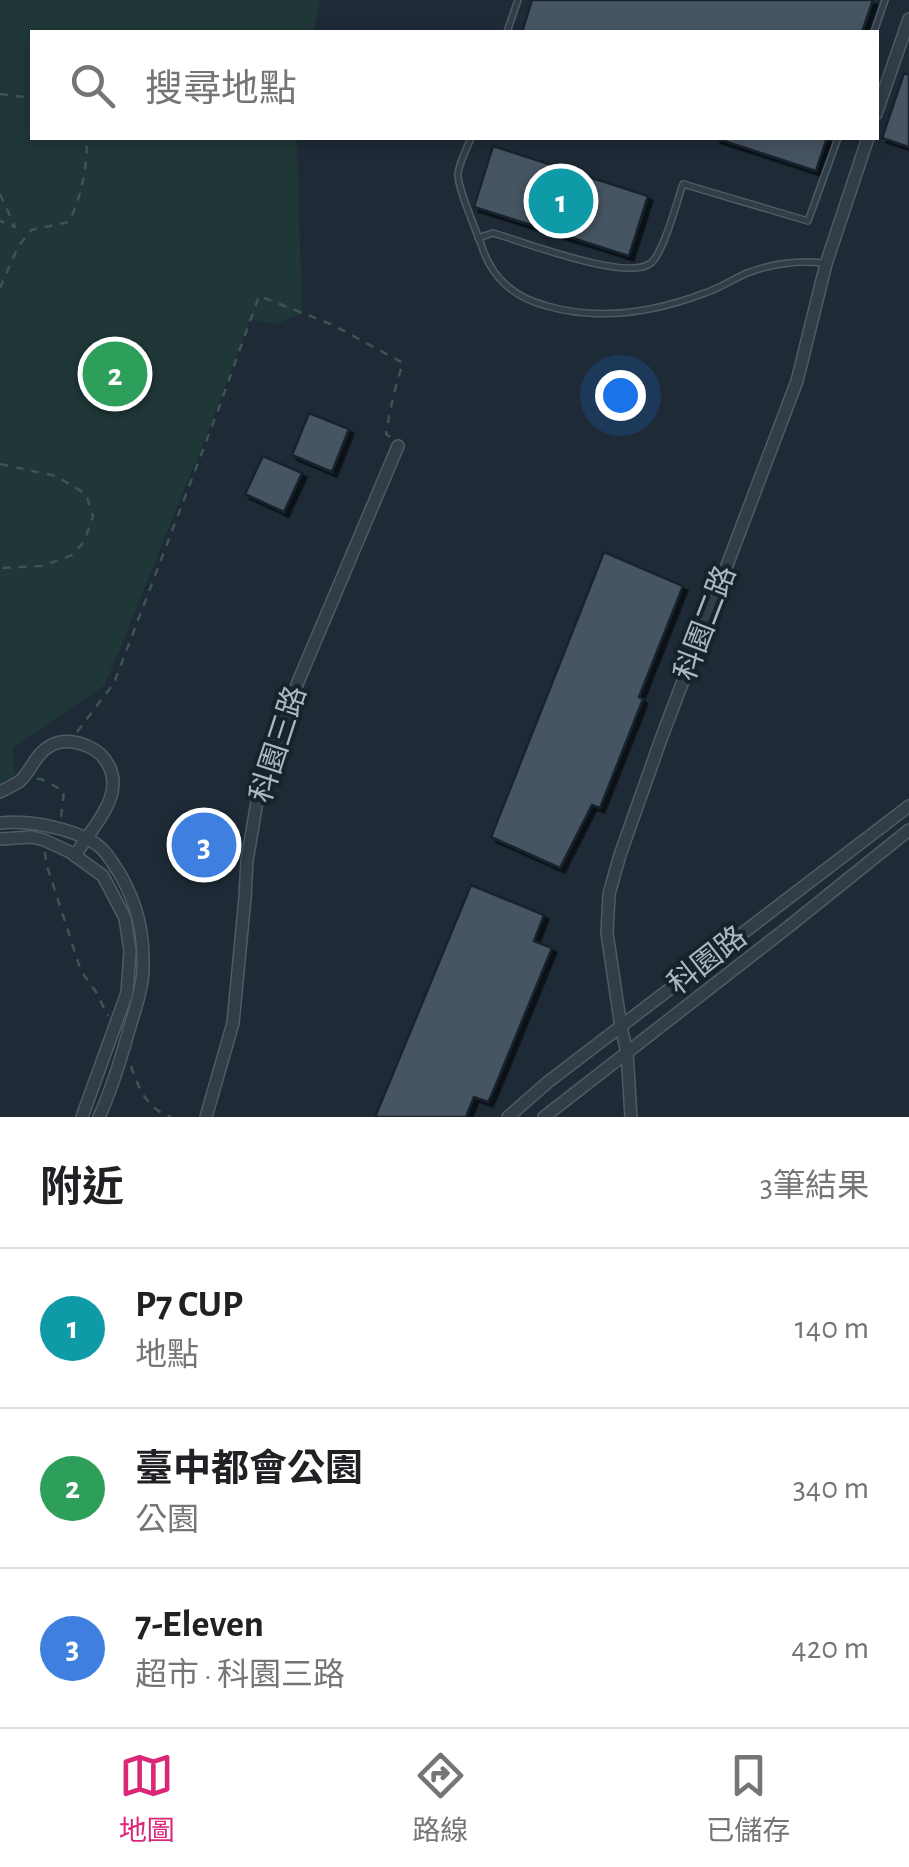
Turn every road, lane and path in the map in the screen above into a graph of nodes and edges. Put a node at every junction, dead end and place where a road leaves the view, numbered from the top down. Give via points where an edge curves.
1 (518, 0) edge
2 (886, 0) edge
3 (909, 18) edge
4 (508, 30) edge
5 (875, 30) edge
6 (0, 94) edge
7 (30, 98) edge
8 (879, 105) edge
9 (87, 140) edge
10 (470, 140) edge
11 (837, 140) edge
12 (867, 140) edge
13 (0, 194) edge
14 (0, 220) edge
15 (478, 238) junction
16 (826, 264) junction
17 (0, 288) edge
18 (398, 446) joint
19 (0, 464) edge
20 (0, 568) edge
21 (70, 741) junction
22 (21, 780) junction
23 (0, 792) edge
24 (909, 806) edge
25 (0, 823) edge
26 (58, 829) junction
27 (909, 830) edge
28 (0, 838) edge
29 (84, 838) junction
30 (44, 840) junction
31 (74, 856) junction
32 (620, 1027) junction
33 (112, 1032) junction
34 (124, 1047) junction
35 (627, 1052) junction
36 (82, 1117) edge
37 (99, 1117) edge
38 (171, 1117) edge
39 (206, 1117) edge
40 (508, 1117) edge
41 (544, 1117) edge
42 (631, 1117) edge

1 - 4 lane
2 - 5 lane
3 - 8 street
6 - 7 path
9 - 17 path via 80,200 69,222 30,230
10 - 15 lane via 458,176
11 - 15 lane via 808,221 683,184 659,253 640,268 609,268 494,233
12 - 16 street, 科園二路
13 - 14 path via 15,227
15 - 16 lane via 487,264 512,292 572,314 646,310 710,292 750,272 802,260
16 - 32 street, 科園二路 via 798,381 609,894 606,933
18 - 21 path via 386,434 403,363 333,325 258,296 114,683
18 - 39 street, 科園三路 via 260,790 233,1023
19 - 20 path via 56,476 86,494 93,517 72,555 42,566
21 - 22 street via 46,748
21 - 29 street via 94,748 112,774 108,804
22 - 23 street
22 - 26 path via 42,779 64,791
24 - 32 street, 科園路
25 - 26 street
26 - 29 street
27 - 35 street, 科園路
28 - 30 street
29 - 31 street
29 - 34 street via 108,855 139,914 143,972
30 - 31 street
30 - 33 path via 81,971
31 - 33 street via 102,876 125,918 128,993
32 - 35 street, 科園二路
32 - 40 street, 科園路
33 - 36 street
34 - 37 street
34 - 38 path via 141,1094
35 - 41 street, 科園路
35 - 42 street, 科園二路

